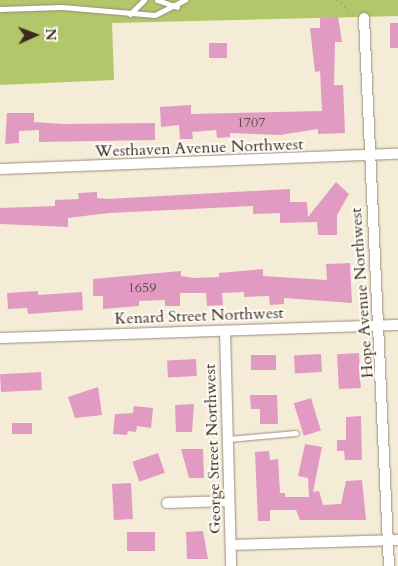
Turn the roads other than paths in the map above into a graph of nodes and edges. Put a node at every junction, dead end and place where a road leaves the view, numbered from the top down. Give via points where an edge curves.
1 (144, 0) edge
2 (157, 0) edge
3 (185, 0) edge
4 (178, 7) junction
5 (0, 9) edge
6 (130, 14) junction
7 (364, 18) road end
8 (398, 154) edge
9 (369, 157) junction
10 (0, 169) edge
11 (398, 325) edge
12 (378, 326) junction
13 (224, 330) junction
14 (0, 338) edge
15 (296, 433) dead end
16 (228, 439) junction
17 (229, 501) junction
18 (167, 503) dead end
19 (393, 540) edge
20 (231, 545) junction
21 (231, 566) edge
22 (388, 566) edge

1 - 6 lane
2 - 4 lane
3 - 4 lane
4 - 6 lane via 155,15
5 - 6 lane via 62,6
7 - 9 street, Hope Avenue Northwest
8 - 9 street, Westhaven Avenue Northwest
9 - 10 street, Westhaven Avenue Northwest
9 - 12 street, Hope Avenue Northwest
11 - 12 street, Kenard Street Northwest
12 - 13 street, Kenard Street Northwest
12 - 19 street, Hope Avenue Northwest
13 - 14 street, Kenard Street Northwest
13 - 16 street, George Street Northwest
15 - 16 lane
16 - 17 street, George Street Northwest
17 - 18 street
17 - 20 street, George Street Northwest
19 - 20 street
19 - 22 street, Hope Avenue Northwest
20 - 21 street, George Street Northwest

